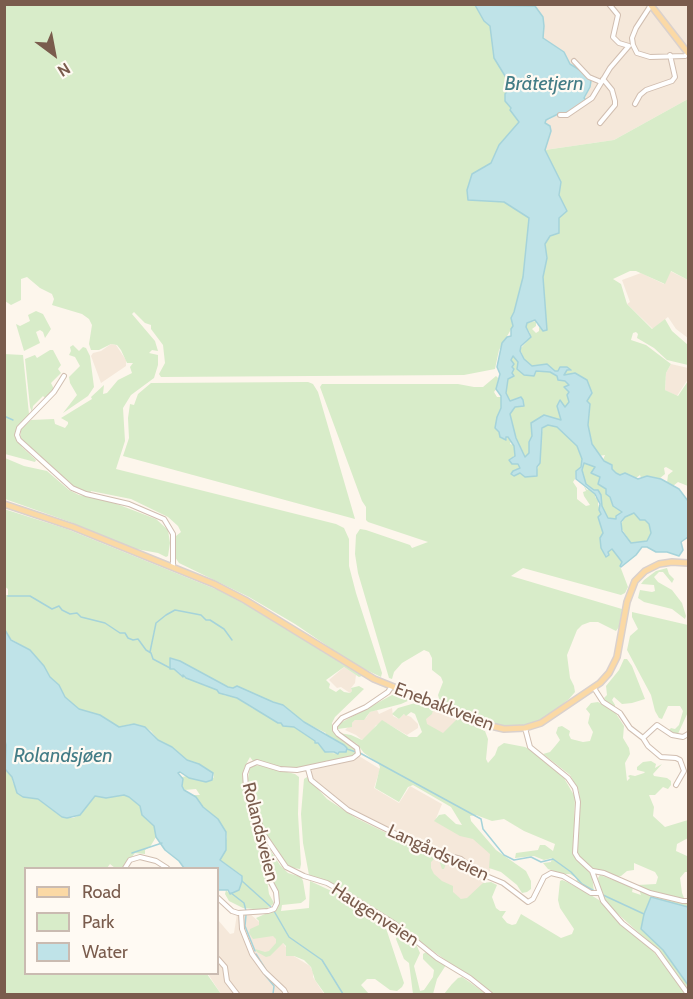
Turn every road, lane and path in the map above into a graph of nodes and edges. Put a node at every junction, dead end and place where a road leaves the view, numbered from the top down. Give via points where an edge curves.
1 (609, 4) edge
2 (651, 5) edge
3 (630, 46) junction
4 (688, 54) edge
5 (670, 55) junction
6 (574, 61) dead end
7 (602, 81) junction
8 (634, 104) dead end
9 (560, 115) dead end
10 (600, 123) dead end
11 (64, 376) dead end
12 (4, 504) edge
13 (688, 563) edge
14 (171, 566) junction
15 (392, 686) junction
16 (594, 688) junction
17 (525, 728) junction
18 (688, 734) edge
19 (643, 738) junction
20 (308, 769) junction
21 (676, 785) dead end
22 (264, 835) junction
23 (126, 867) edge
24 (166, 867) edge
25 (592, 871) junction
26 (599, 893) junction
27 (219, 899) edge
28 (688, 901) edge
29 (241, 913) junction
30 (219, 959) edge
31 (237, 994) edge
32 (286, 994) edge
33 (490, 994) edge
34 (688, 994) edge

1 - 3 street via 618,15 613,37
2 - 3 street
2 - 4 main road
3 - 5 street via 644,57
3 - 7 street
4 - 5 street
5 - 8 street via 674,79 646,90
6 - 7 street via 589,76
7 - 9 street via 587,103 567,116
7 - 10 street via 612,90 615,105
11 - 14 street via 19,428 19,440 72,488 129,504 164,519 173,532
12 - 14 main road, Enebakkveien
13 - 16 main road, Enebakkveien via 657,565 635,581 615,662
14 - 15 main road, Enebakkveien via 231,592 362,672
15 - 17 main road, Enebakkveien via 483,725
15 - 20 street, Rolandsveien via 372,704 342,718 335,726 338,734 356,746 357,756
16 - 17 main road, Enebakkveien via 551,718
16 - 19 street via 603,702 620,713
17 - 25 street via 530,747 575,788 575,853
18 - 19 street via 672,735 657,725
19 - 21 street via 661,757 680,760 684,771
20 - 22 street, Rolandsveien via 289,770 257,762 247,768 247,791
20 - 26 street, Langårdsveien via 311,780 348,810 430,851 461,859 528,902 551,873 593,894
22 - 29 street, Rolandsveien via 268,877 277,903 268,911
22 - 33 street, Haugenveien via 286,867 355,898
23 - 24 street via 131,859 143,857
25 - 26 street
25 - 28 street via 650,893
26 - 34 street via 605,906 657,951
27 - 29 street via 232,911
29 - 32 street via 242,929 253,956
30 - 31 street via 225,967 226,981

